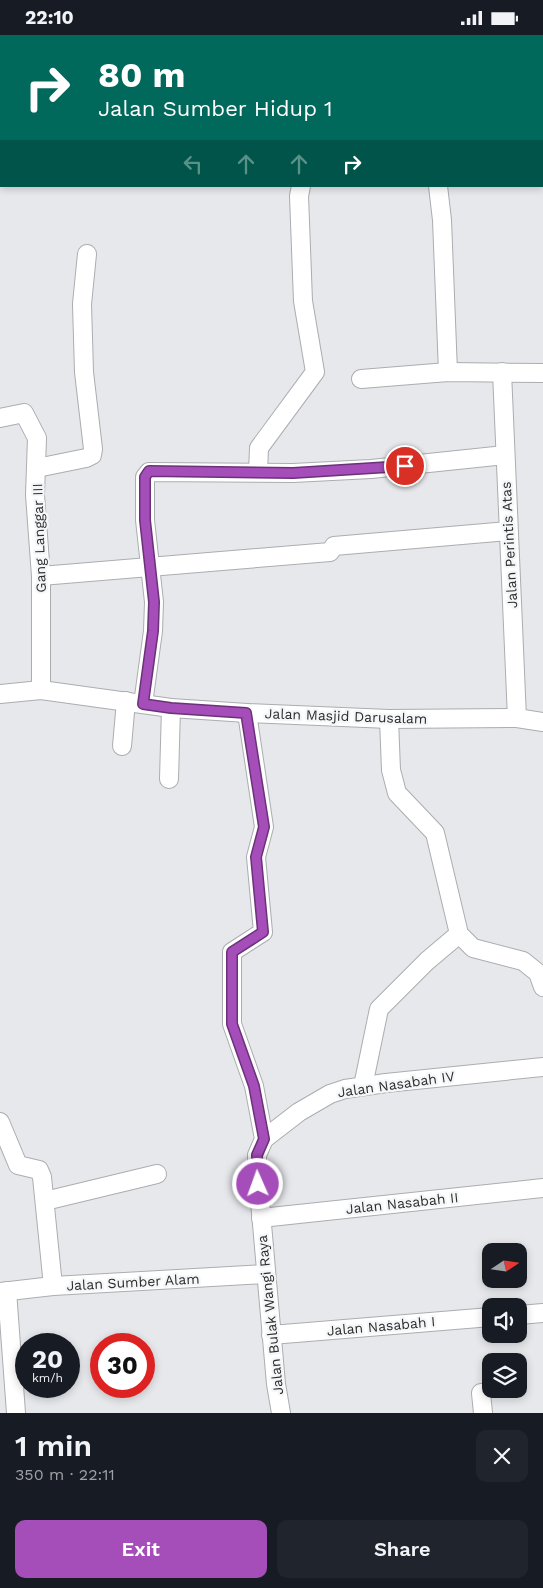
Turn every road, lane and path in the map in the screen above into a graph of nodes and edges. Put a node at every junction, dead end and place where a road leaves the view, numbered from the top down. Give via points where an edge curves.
1 (301, 187) edge
2 (438, 187) edge
3 (87, 254) dead end
4 (448, 372) junction
5 (502, 372) junction
6 (543, 373) edge
7 (360, 379) dead end
8 (0, 418) edge
9 (505, 455) junction
10 (37, 468) junction
11 (258, 473) junction
12 (508, 531) junction
13 (151, 565) junction
14 (41, 576) junction
15 (41, 690) junction
16 (0, 694) edge
17 (126, 701) junction
18 (143, 704) junction
19 (171, 708) junction
20 (246, 713) junction
21 (516, 718) junction
22 (389, 719) junction
23 (543, 722) edge
24 (122, 746) dead end
25 (170, 779) dead end
26 (459, 934) junction
27 (543, 987) edge
28 (543, 1067) edge
29 (363, 1086) junction
30 (0, 1122) edge
31 (264, 1139) junction
32 (157, 1175) dead end
33 (543, 1188) edge
34 (45, 1201) junction
35 (261, 1218) junction
36 (266, 1275) junction
37 (53, 1287) junction
38 (4, 1292) edge
39 (543, 1313) edge
40 (527, 1314) edge
41 (482, 1318) edge
42 (271, 1335) junction
43 (481, 1393) dead end
44 (16, 1413) edge
45 (280, 1413) edge
46 (483, 1413) edge

1 - 11 street via 303,301 315,372 259,448
2 - 4 street
3 - 10 street via 82,324 92,455
4 - 5 street
4 - 7 street
5 - 6 street
5 - 9 street, Jalan Perintis Atas
8 - 10 street, Gang Langgar III via 24,413 37,438
9 - 11 street via 371,469
9 - 12 street, Jalan Perintis Atas
10 - 14 street, Gang Langgar III via 35,495
11 - 13 street via 153,471 146,474 145,520
12 - 13 street via 334,545 330,552
12 - 21 street, Jalan Perintis Atas
13 - 14 street
13 - 18 street via 153,631
14 - 15 street, Gang Langgar III
15 - 16 street, Jalan Masjid Darusalam
15 - 17 street, Jalan Masjid Darusalam
17 - 18 street, Jalan Masjid Darusalam
17 - 24 street
18 - 19 street, Jalan Masjid Darusalam
19 - 20 street, Jalan Masjid Darusalam
19 - 25 street
20 - 22 street, Jalan Masjid Darusalam
20 - 31 street via 264,827 256,857 263,932 232,952 232,1024 254,1086
21 - 22 street, Jalan Masjid Darusalam
21 - 23 street, Jalan Masjid Darusalam
22 - 26 street via 391,770 397,793 435,833
26 - 27 street via 473,948 523,961 538,973
26 - 29 street via 378,1009
28 - 29 street, Jalan Nasabah IV
29 - 31 street, Jalan Nasabah IV via 330,1093 298,1112
30 - 34 street via 18,1165 41,1174
31 - 35 street, Jalan Bulak Wangi Raya via 257,1161
32 - 34 street
33 - 35 street, Jalan Nasabah II
34 - 37 street
35 - 36 street, Jalan Bulak Wangi Raya
36 - 37 street, Jalan Sumber Alam
36 - 42 street, Jalan Bulak Wangi Raya
37 - 38 street, Jalan Sumber Alam
38 - 44 street
39 - 40 street
41 - 42 street, Jalan Nasabah I
42 - 45 street, Jalan Bulak Wangi Raya
43 - 46 street

